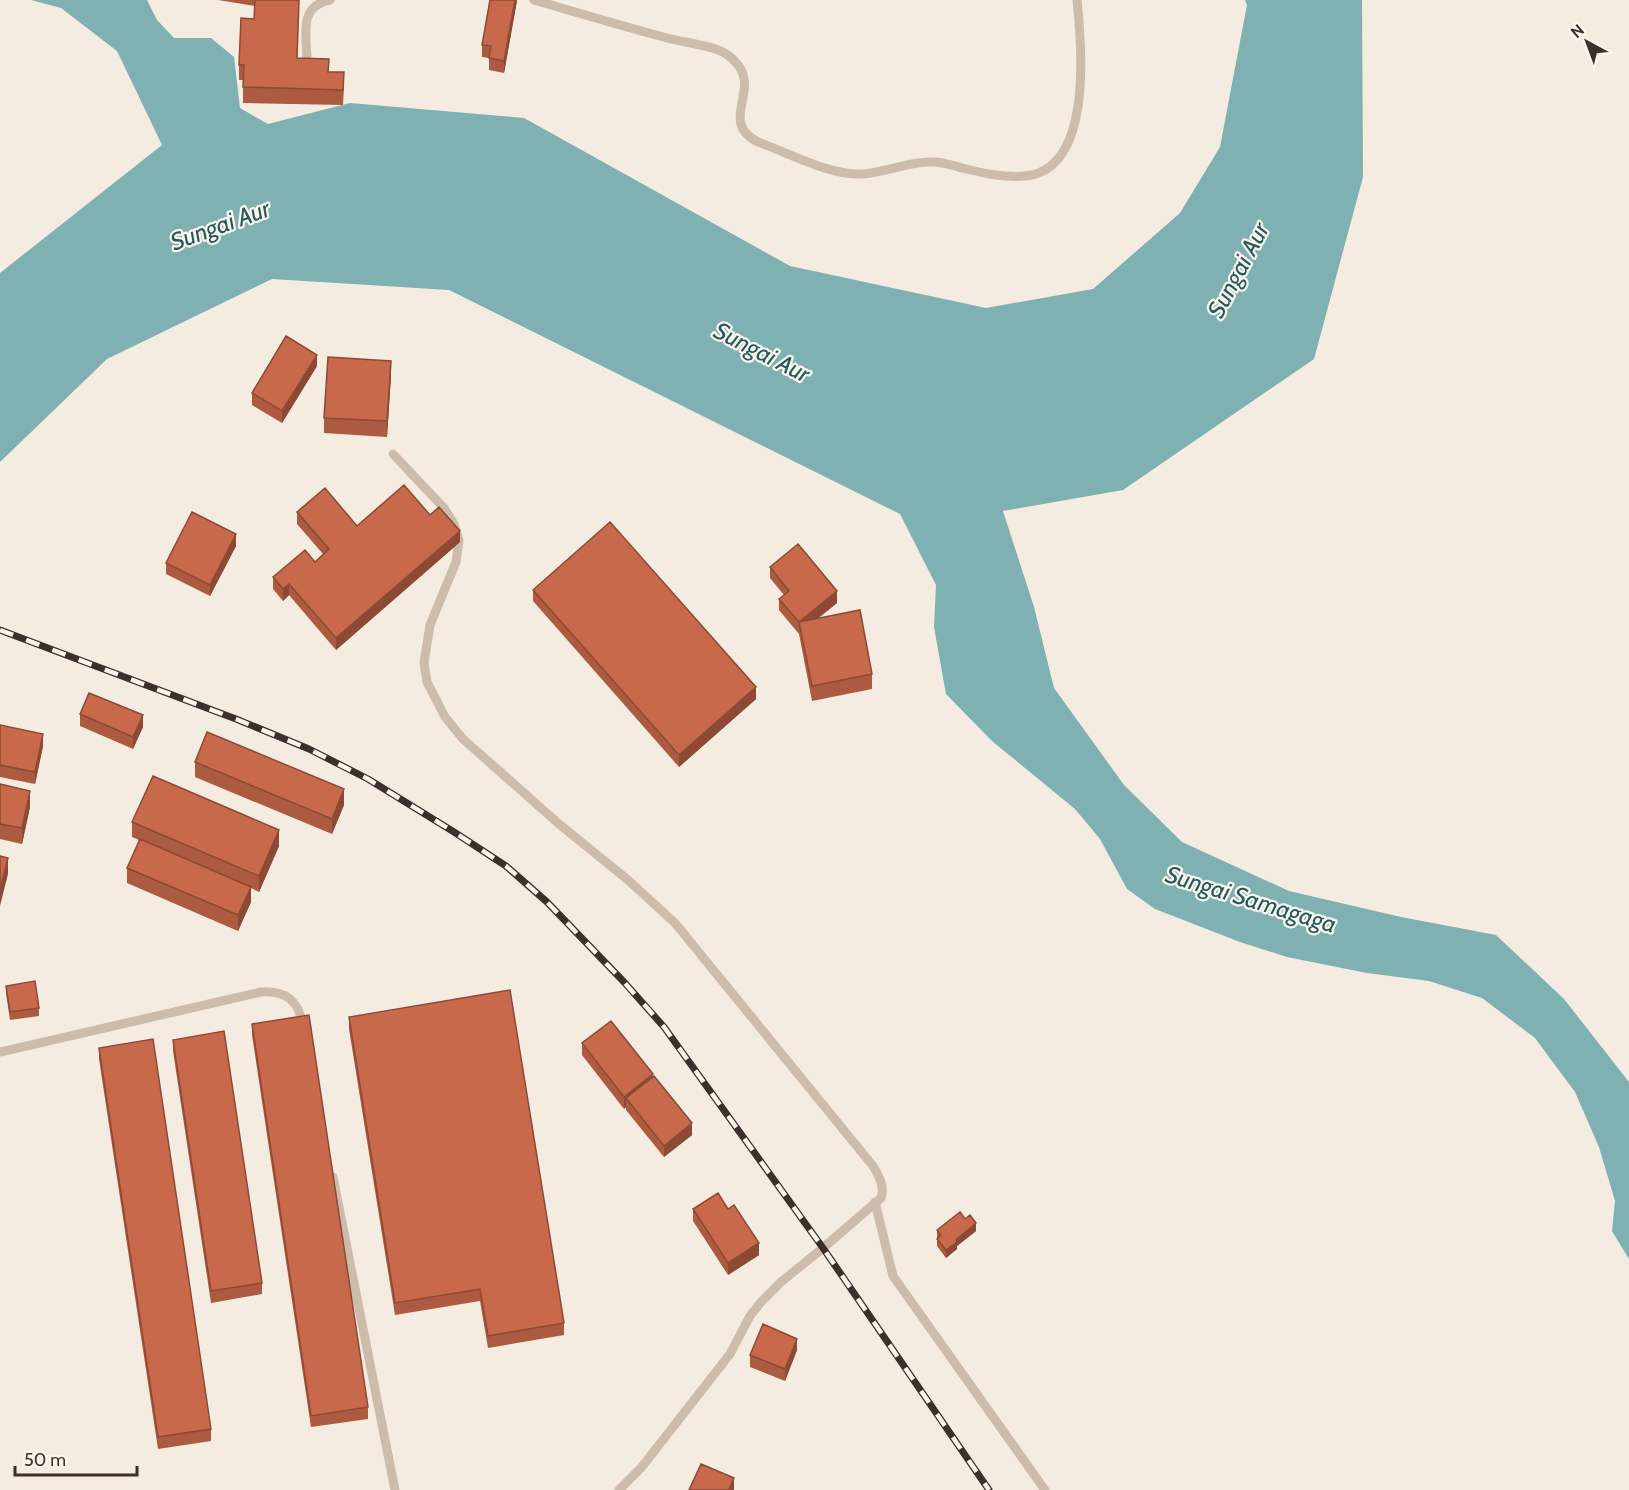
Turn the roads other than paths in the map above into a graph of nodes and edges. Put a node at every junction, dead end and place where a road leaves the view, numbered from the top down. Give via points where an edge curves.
1 (330, 0) edge
2 (534, 0) edge
3 (1077, 0) edge
4 (307, 58) edge
5 (393, 454) dead end
6 (306, 1039) edge
7 (0, 1052) edge
8 (331, 1167) edge
9 (875, 1203) junction
10 (395, 1490) edge
11 (619, 1490) edge
12 (1045, 1490) edge

1 - 4 lane via 320,2 307,17
2 - 3 lane via 717,50 730,57 743,76 741,129 758,142 829,169 864,174 932,161 990,175 1024,176 1051,166 1062,153 1076,117 1081,39
5 - 9 lane via 444,508 459,540 456,562 430,626 424,663 427,682 441,712 463,739 675,923 873,1166 883,1191
6 - 7 lane via 302,1016 294,1003 273,991
8 - 10 lane
9 - 11 lane via 761,1302 730,1354 641,1468
9 - 12 lane via 893,1276

